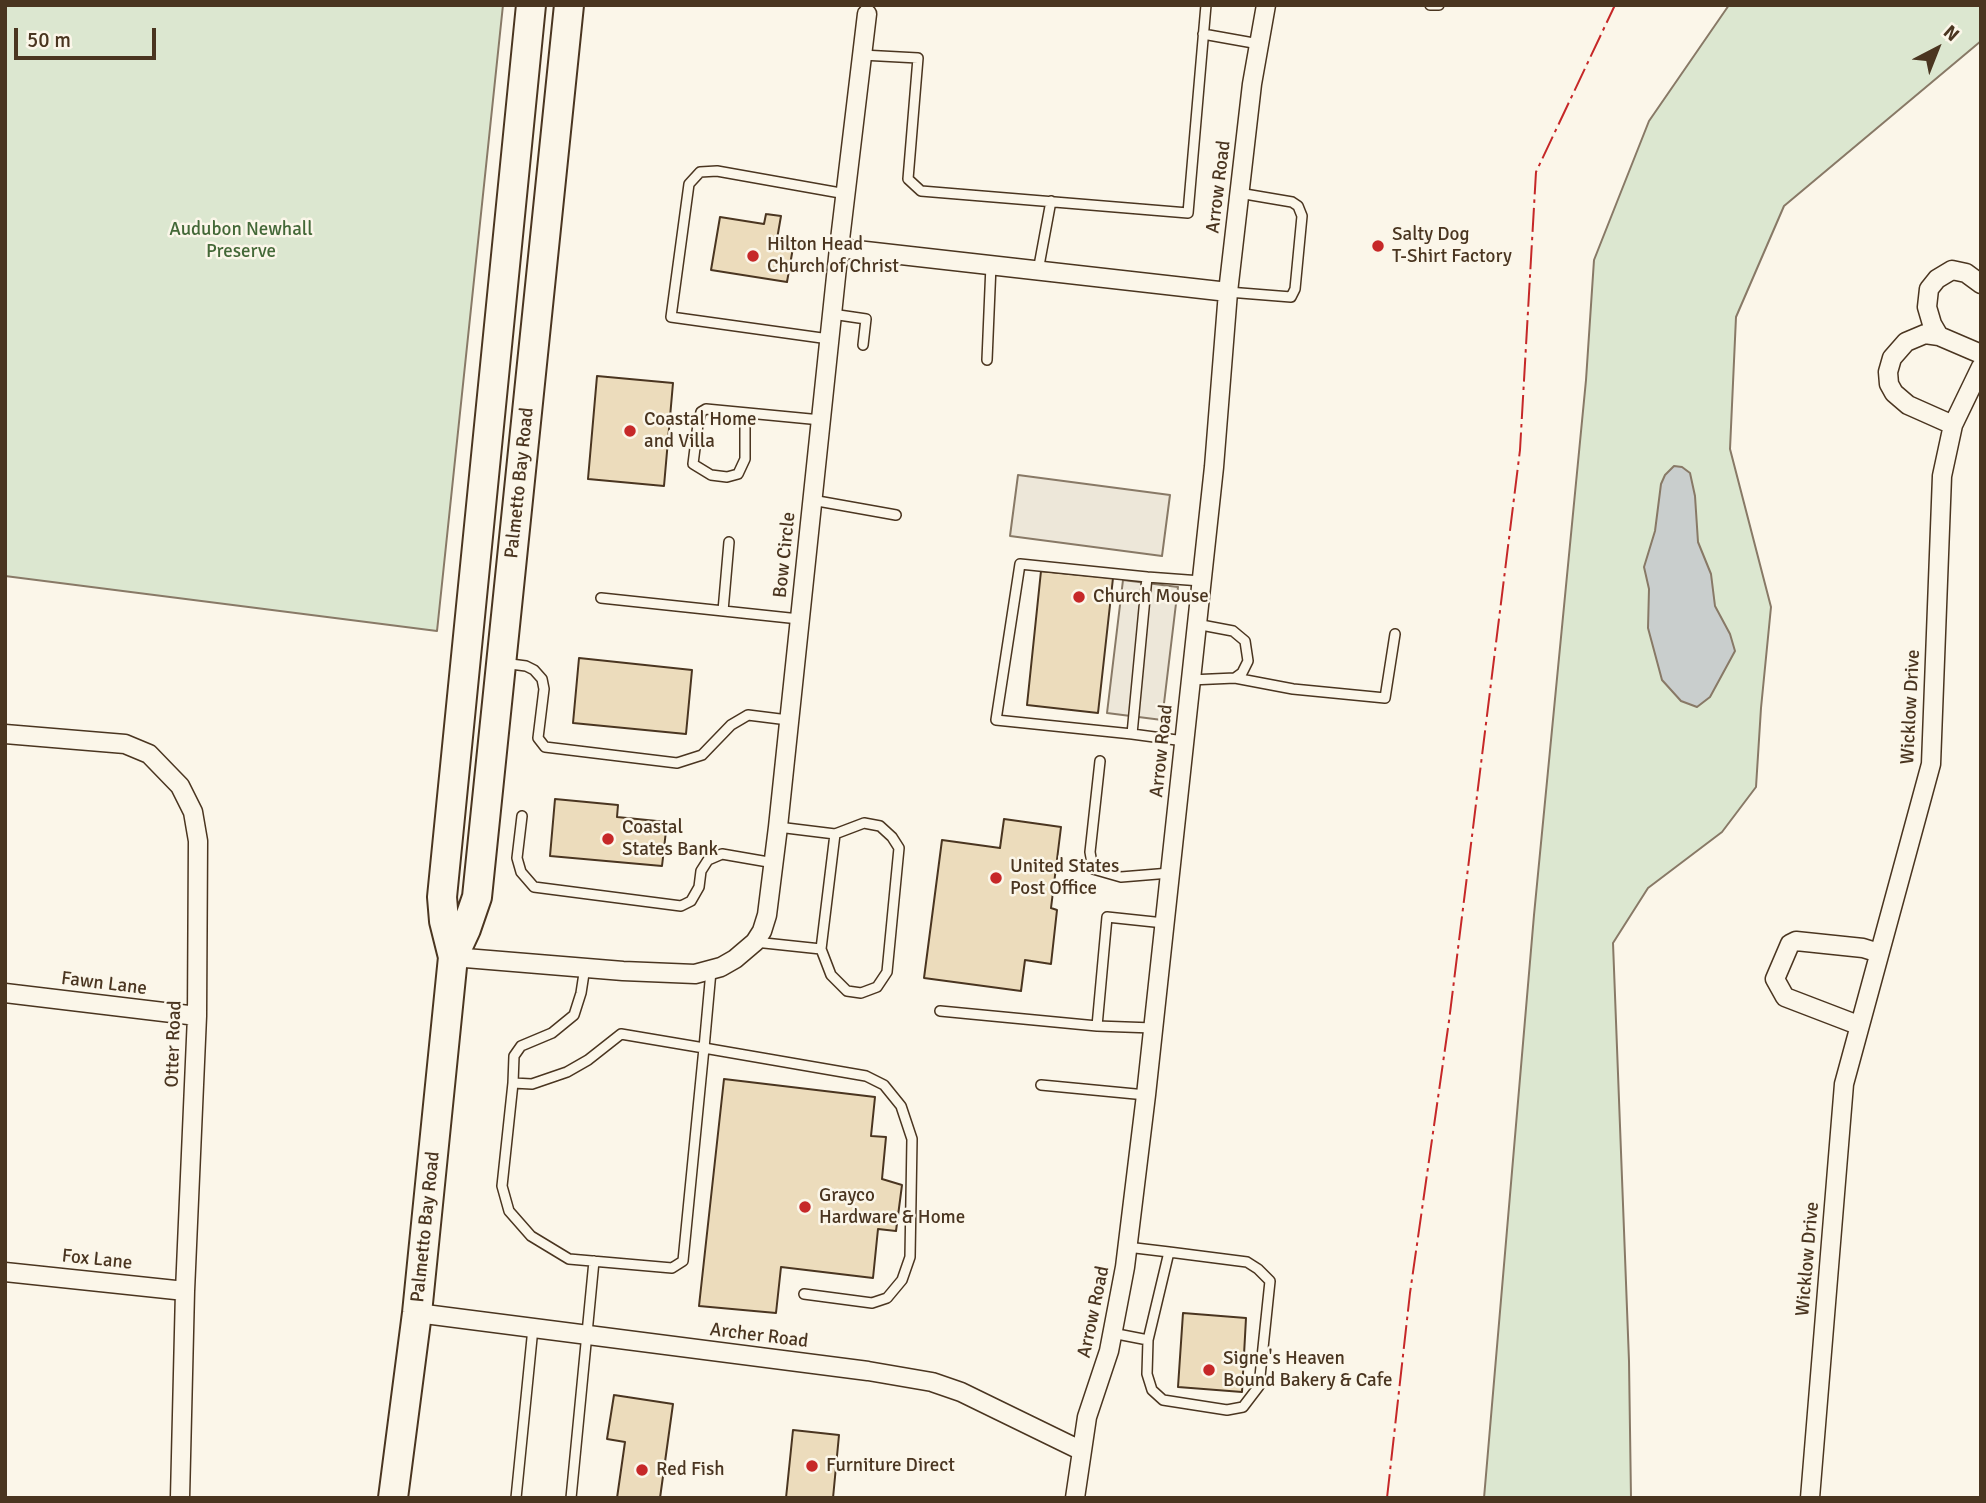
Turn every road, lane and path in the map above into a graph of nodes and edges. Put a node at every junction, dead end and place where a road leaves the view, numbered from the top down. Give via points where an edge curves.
1 (531, 5) edge
2 (569, 5) edge
3 (1206, 5) edge
4 (1266, 5) edge
5 (1430, 5) edge
6 (1439, 5) edge
7 (867, 14) dead end
8 (1203, 34) junction
9 (1259, 44) junction
10 (862, 55) junction
11 (1239, 193) junction
12 (846, 194) junction
13 (1051, 201) junction
14 (839, 248) junction
15 (991, 265) junction
16 (1038, 271) junction
17 (1981, 284) edge
18 (1228, 292) junction
19 (832, 314) junction
20 (1939, 336) junction
21 (829, 339) junction
22 (863, 345) dead end
23 (1981, 354) edge
24 (987, 359) dead end
25 (1981, 367) edge
26 (745, 413) junction
27 (821, 420) junction
28 (1953, 425) junction
29 (812, 500) junction
30 (896, 515) dead end
31 (729, 542) dead end
32 (1147, 577) junction
33 (1201, 581) junction
34 (601, 598) dead end
35 (723, 611) junction
36 (799, 619) junction
37 (1196, 624) junction
38 (1395, 634) dead end
39 (501, 663) junction
40 (1235, 678) junction
41 (1190, 680) junction
42 (788, 720) junction
43 (5, 734) edge
44 (1132, 734) junction
45 (1184, 741) junction
46 (1100, 761) dead end
47 (522, 816) dead end
48 (778, 827) junction
49 (835, 834) junction
50 (774, 863) junction
51 (1170, 873) junction
52 (1164, 923) junction
53 (755, 942) junction
54 (821, 948) junction
55 (1879, 953) junction
56 (453, 957) junction
57 (585, 967) junction
58 (711, 971) junction
59 (5, 993) edge
60 (940, 1011) dead end
61 (197, 1016) junction
62 (1858, 1025) junction
63 (1097, 1026) junction
64 (1153, 1028) junction
65 (704, 1048) junction
66 (513, 1083) junction
67 (1041, 1085) dead end
68 (1146, 1095) junction
69 (1127, 1247) junction
70 (1169, 1252) junction
71 (594, 1261) junction
72 (5, 1272) edge
73 (185, 1291) junction
74 (804, 1294) dead end
75 (417, 1313) junction
76 (533, 1328) junction
77 (1112, 1333) junction
78 (586, 1335) junction
79 (1148, 1340) junction
80 (1080, 1450) junction
81 (180, 1498) edge
82 (393, 1498) edge
83 (516, 1498) edge
84 (571, 1498) edge
85 (1075, 1498) edge
86 (1810, 1498) edge

1 - 56 highway, Palmetto Bay Road via 443,897
2 - 39 highway, Palmetto Bay Road
3 - 8 lane
4 - 9 street, Arrow Road
5 - 6 lane
7 - 10 street, Bow Circle
8 - 9 lane
8 - 13 lane via 1188,213
9 - 11 street, Arrow Road
10 - 12 street, Bow Circle
10 - 13 lane via 918,58 908,179 921,191
11 - 18 street, Arrow Road
11 - 18 lane via 1298,206 1302,216 1295,289 1291,298
12 - 14 street, Bow Circle
12 - 21 lane via 717,170 700,172 689,184 671,317
13 - 16 lane
14 - 15 street
14 - 19 street, Bow Circle
15 - 16 street
15 - 24 lane
16 - 18 street
17 - 20 street via 1952,270 1937,279 1929,289 1927,307
18 - 33 street, Arrow Road
19 - 21 street, Bow Circle
19 - 22 lane via 866,319
20 - 23 street
20 - 28 street via 1925,334 1906,342 1892,358 1889,384 1908,405
21 - 27 street, Bow Circle
25 - 28 street, Wicklow Drive
26 - 26 lane via 701,412 693,464 710,475 738,474 745,459
26 - 27 lane
27 - 29 street, Bow Circle
28 - 55 street, Wicklow Drive via 1942,476 1931,764
29 - 30 lane
29 - 36 street, Bow Circle
31 - 35 lane
32 - 33 lane
32 - 44 lane
32 - 44 lane via 1020,564 996,720
33 - 37 street, Arrow Road
34 - 35 lane
35 - 36 lane
36 - 42 street, Bow Circle
37 - 40 lane via 1233,631 1245,641 1248,661
37 - 41 street, Arrow Road
38 - 40 lane via 1385,698
39 - 42 lane via 526,666 542,678 538,738 545,747 677,763 702,755 731,725 748,715
39 - 56 highway, Palmetto Bay Road via 477,897
40 - 41 lane
41 - 45 street, Arrow Road
42 - 48 street, Bow Circle
43 - 61 street, Otter Road via 125,744 149,754 180,786 193,812 198,841
44 - 45 lane
45 - 51 street, Arrow Road
46 - 51 lane via 1090,852 1093,869 1121,877
47 - 50 lane via 517,858 521,872 534,887 681,906 691,901 708,860 722,854
48 - 49 lane
48 - 50 street, Bow Circle
49 - 54 lane
49 - 54 lane via 864,823 880,826 899,848 887,972 877,987 860,993 847,991 831,975
50 - 53 street, Bow Circle via 767,915
51 - 52 street, Arrow Road
52 - 63 lane via 1107,917
52 - 64 street, Arrow Road
53 - 54 lane
53 - 58 street
55 - 62 street, Wicklow Drive
55 - 62 street via 1796,941 1790,944 1775,979 1785,997
56 - 57 street
56 - 75 highway, Palmetto Bay Road
57 - 58 street via 680,974
57 - 66 lane via 574,1015 552,1033 521,1046 514,1056
58 - 65 lane
59 - 61 street, Fawn Lane
60 - 63 lane
61 - 73 street, Otter Road
62 - 86 street, Wicklow Drive via 1844,1084
63 - 64 lane
64 - 68 street, Arrow Road
65 - 66 lane via 621,1034 566,1072 532,1084
65 - 71 lane via 684,1261 672,1268
65 - 74 lane via 866,1076 884,1084 901,1106 912,1139 910,1257 902,1280 887,1298 872,1303
66 - 71 lane via 502,1186 509,1211 540,1242 569,1259
67 - 68 lane
68 - 69 street, Arrow Road
69 - 70 lane
69 - 77 street, Arrow Road
70 - 79 lane
70 - 79 lane via 1247,1262 1269,1280 1259,1386 1242,1407 1227,1410 1163,1400 1152,1390 1147,1374
71 - 78 lane
72 - 73 street, Fox Lane
73 - 81 street, Otter Road
75 - 76 street, Archer Road
75 - 82 highway, Palmetto Bay Road
76 - 78 street, Archer Road
76 - 83 lane
77 - 79 lane
77 - 80 street, Arrow Road
78 - 80 street, Archer Road via 932,1382
78 - 84 lane
80 - 85 street, Arrow Road

